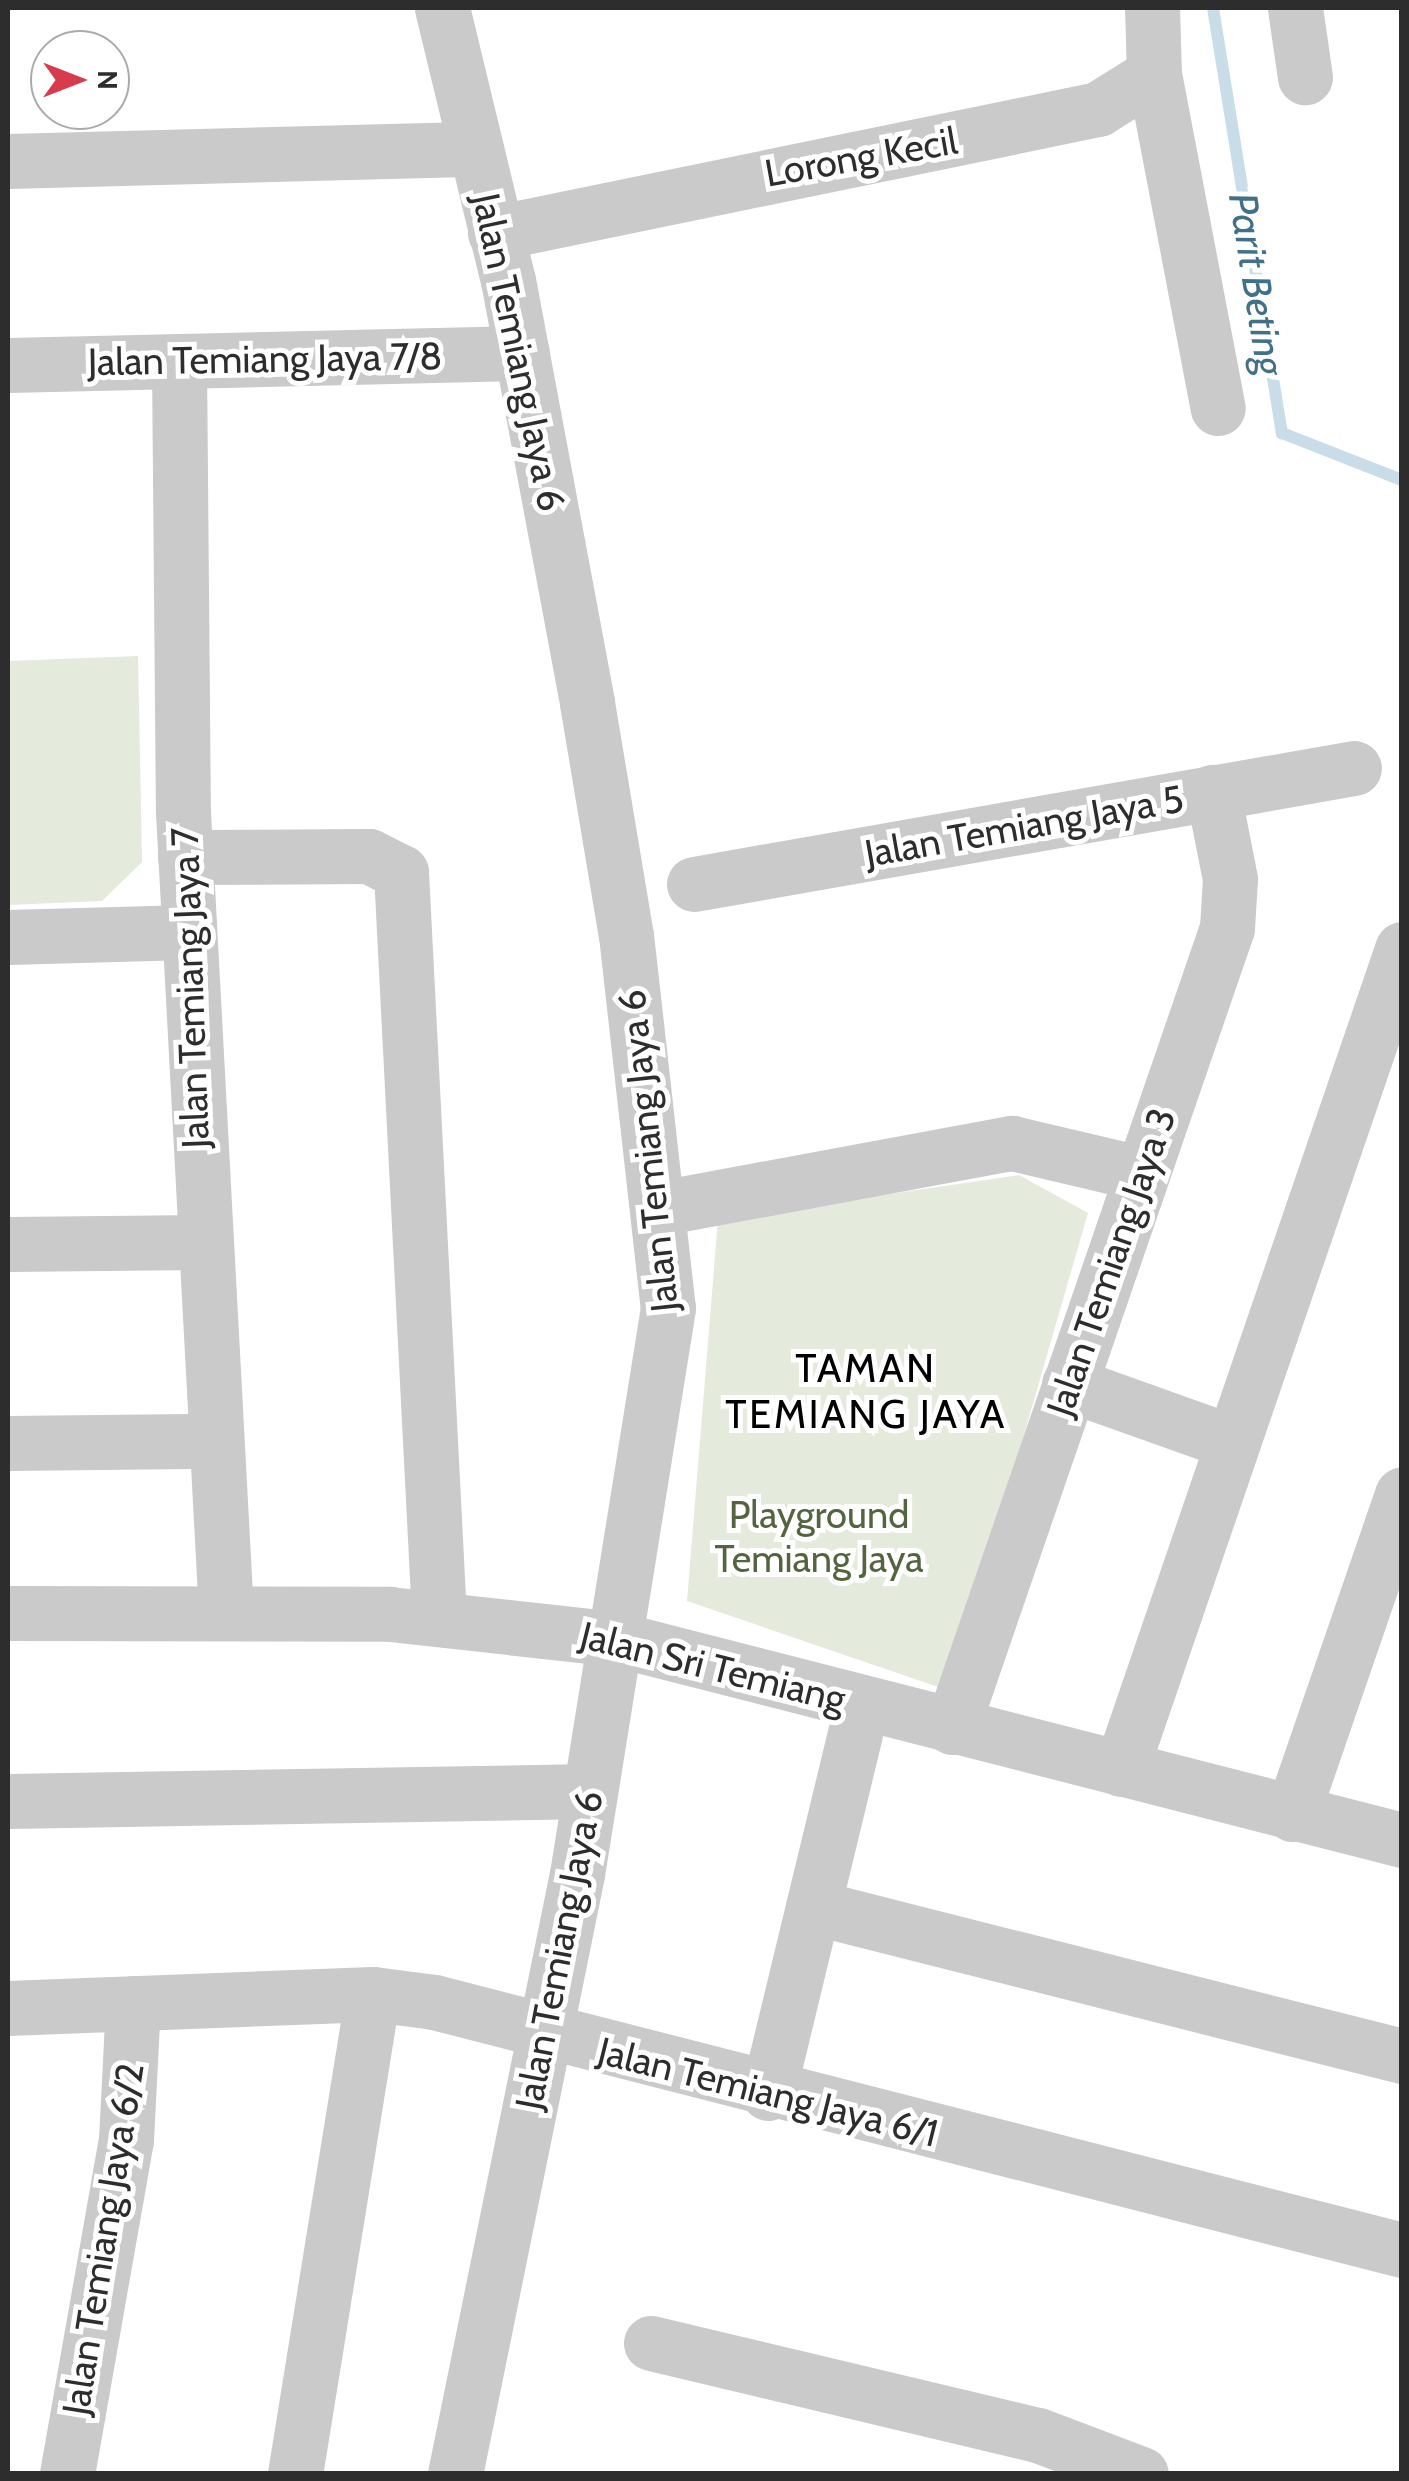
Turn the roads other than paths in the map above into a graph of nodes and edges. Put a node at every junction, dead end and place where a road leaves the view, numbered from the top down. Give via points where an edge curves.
1 (442, 8) edge
2 (1152, 8) edge
3 (1295, 8) edge
4 (1154, 74) junction
5 (1305, 77) dead end
6 (476, 150) junction
7 (8, 160) edge
8 (495, 233) junction
9 (522, 353) junction
10 (179, 362) junction
11 (8, 365) edge
12 (1218, 408) dead end
13 (1354, 768) dead end
14 (1212, 792) junction
15 (185, 856) junction
16 (694, 884) dead end
17 (188, 932) junction
18 (8, 936) edge
19 (1402, 948) edge
20 (1140, 1173) junction
21 (660, 1208) junction
22 (202, 1242) junction
23 (8, 1244) edge
24 (1069, 1384) junction
25 (214, 1441) junction
26 (1232, 1442) junction
27 (8, 1443) edge
28 (1402, 1494) edge
29 (8, 1613) edge
30 (226, 1613) junction
31 (438, 1616) junction
32 (616, 1639) junction
33 (862, 1704) junction
34 (952, 1727) junction
35 (1121, 1770) junction
36 (590, 1792) junction
37 (8, 1801) edge
38 (1292, 1814) junction
39 (1402, 1840) edge
40 (813, 1907) junction
41 (373, 1994) junction
42 (132, 2004) junction
43 (8, 2008) edge
44 (544, 2033) junction
45 (1402, 2056) edge
46 (768, 2093) junction
47 (1400, 2242) edge
48 (651, 2343) dead end
49 (67, 2474) edge
50 (295, 2474) edge
51 (455, 2474) edge
52 (1141, 2474) edge

1 - 6 street, Jalan Temiang Jaya 6
2 - 4 street
3 - 5 street
4 - 8 street, Lorong Kecil via 1098,109
4 - 12 street
6 - 7 street
6 - 8 street, Jalan Temiang Jaya 6
8 - 9 street, Jalan Temiang Jaya 6
9 - 10 street, Jalan Temiang Jaya 7/8
9 - 21 street, Jalan Temiang Jaya 6 via 620,894
10 - 11 street, Jalan Temiang Jaya 7/8
10 - 15 street, Jalan Temiang Jaya 7
13 - 14 street, Jalan Temiang Jaya 5
14 - 16 street, Jalan Temiang Jaya 5
14 - 20 street, Jalan Temiang Jaya 3 via 1230,878 1227,928
15 - 17 street, Jalan Temiang Jaya 7
15 - 31 street via 370,856 401,872
17 - 18 street
17 - 22 street, Jalan Temiang Jaya 7
19 - 26 street
20 - 21 street via 1012,1143
20 - 24 street, Jalan Temiang Jaya 3
21 - 32 street, Jalan Temiang Jaya 6 via 663,1374
22 - 23 street
22 - 25 street, Jalan Temiang Jaya 7
24 - 26 street
24 - 34 street, Jalan Temiang Jaya 3
25 - 27 street
25 - 30 street, Jalan Temiang Jaya 7
26 - 35 street
28 - 38 street
29 - 30 street, Jalan Sri Temiang
30 - 31 street, Jalan Sri Temiang
31 - 32 street, Jalan Sri Temiang
32 - 33 street, Jalan Sri Temiang
32 - 36 street, Jalan Temiang Jaya 6
33 - 34 street, Jalan Sri Temiang
33 - 40 street
34 - 35 street, Jalan Sri Temiang
35 - 38 street, Jalan Sri Temiang
36 - 37 street
36 - 44 street, Jalan Temiang Jaya 6
38 - 39 street, Jalan Sri Temiang
40 - 45 street
40 - 46 street
41 - 42 street, Jalan Temiang Jaya 6/1
41 - 44 street, Jalan Temiang Jaya 6/1
41 - 50 street
42 - 43 street, Jalan Temiang Jaya 6/1
42 - 49 street, Jalan Temiang Jaya 6/2 via 126,2140
44 - 46 street, Jalan Temiang Jaya 6/1
44 - 51 street, Jalan Temiang Jaya 6
46 - 47 street, Jalan Temiang Jaya 6/1
48 - 52 street via 1038,2435

